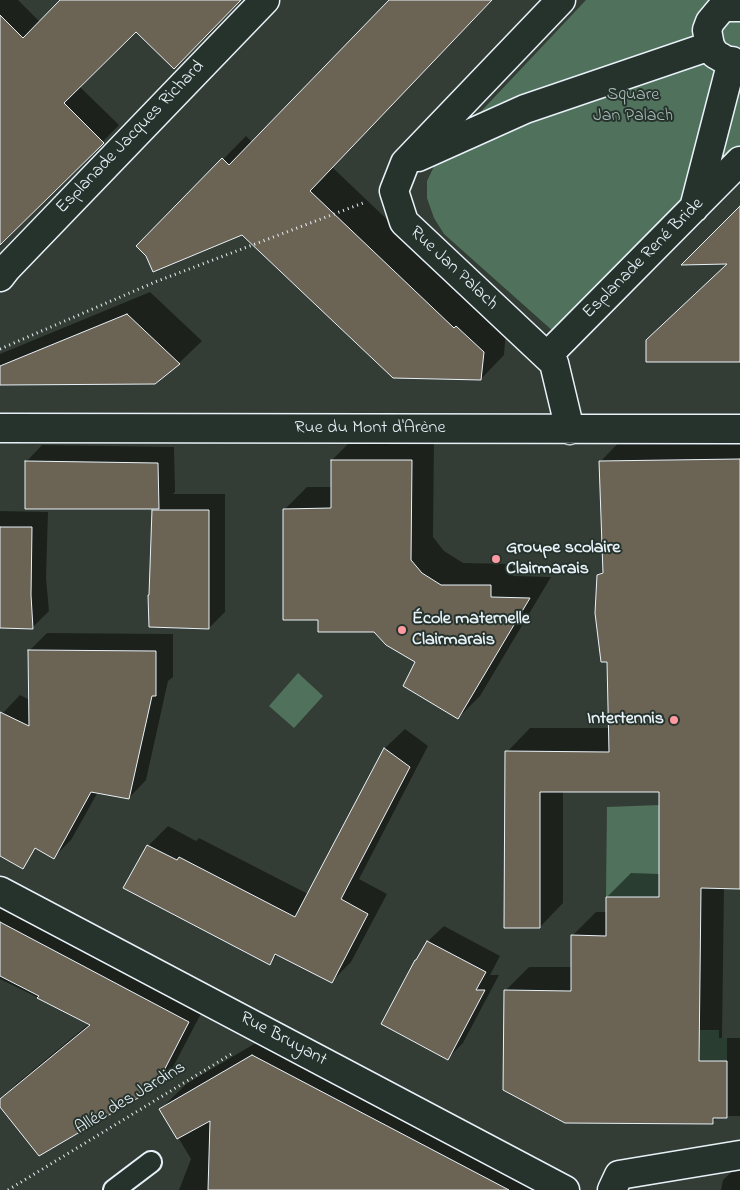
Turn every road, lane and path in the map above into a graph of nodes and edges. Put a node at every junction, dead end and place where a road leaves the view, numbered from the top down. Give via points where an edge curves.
1 (264, 0) edge
2 (560, 0) edge
3 (724, 6) edge
4 (710, 46) junction
5 (736, 61) edge
6 (740, 160) edge
7 (405, 163) junction
8 (394, 191) junction
9 (693, 209) junction
10 (0, 277) edge
11 (0, 349) edge
12 (547, 356) junction
13 (0, 428) edge
14 (740, 429) edge
15 (570, 430) junction
16 (0, 891) edge
17 (268, 1032) junction
18 (740, 1155) edge
19 (151, 1162) dead end
20 (8, 1190) edge
21 (114, 1190) edge
22 (565, 1190) edge
23 (612, 1190) edge

1 - 10 street, Esplanade Jacques Richard
2 - 7 street
3 - 4 street via 714,16 708,30
4 - 5 street via 715,54
4 - 7 street via 525,109
5 - 9 street
6 - 9 street, Esplanade René Bride
7 - 8 street
8 - 11 path via 155,282
8 - 12 street, Rue Jan Palach via 404,222
9 - 12 street, Esplanade René Bride
12 - 15 street, Rue Jan Palach via 554,363
13 - 15 street, Rue du Mont d'Arène
14 - 15 street, Rue du Mont d'Arène
16 - 17 street, Rue Bruyant
17 - 20 path, Allée des Jardins
17 - 22 street, Rue Bruyant
18 - 23 street via 619,1175
19 - 21 lane

